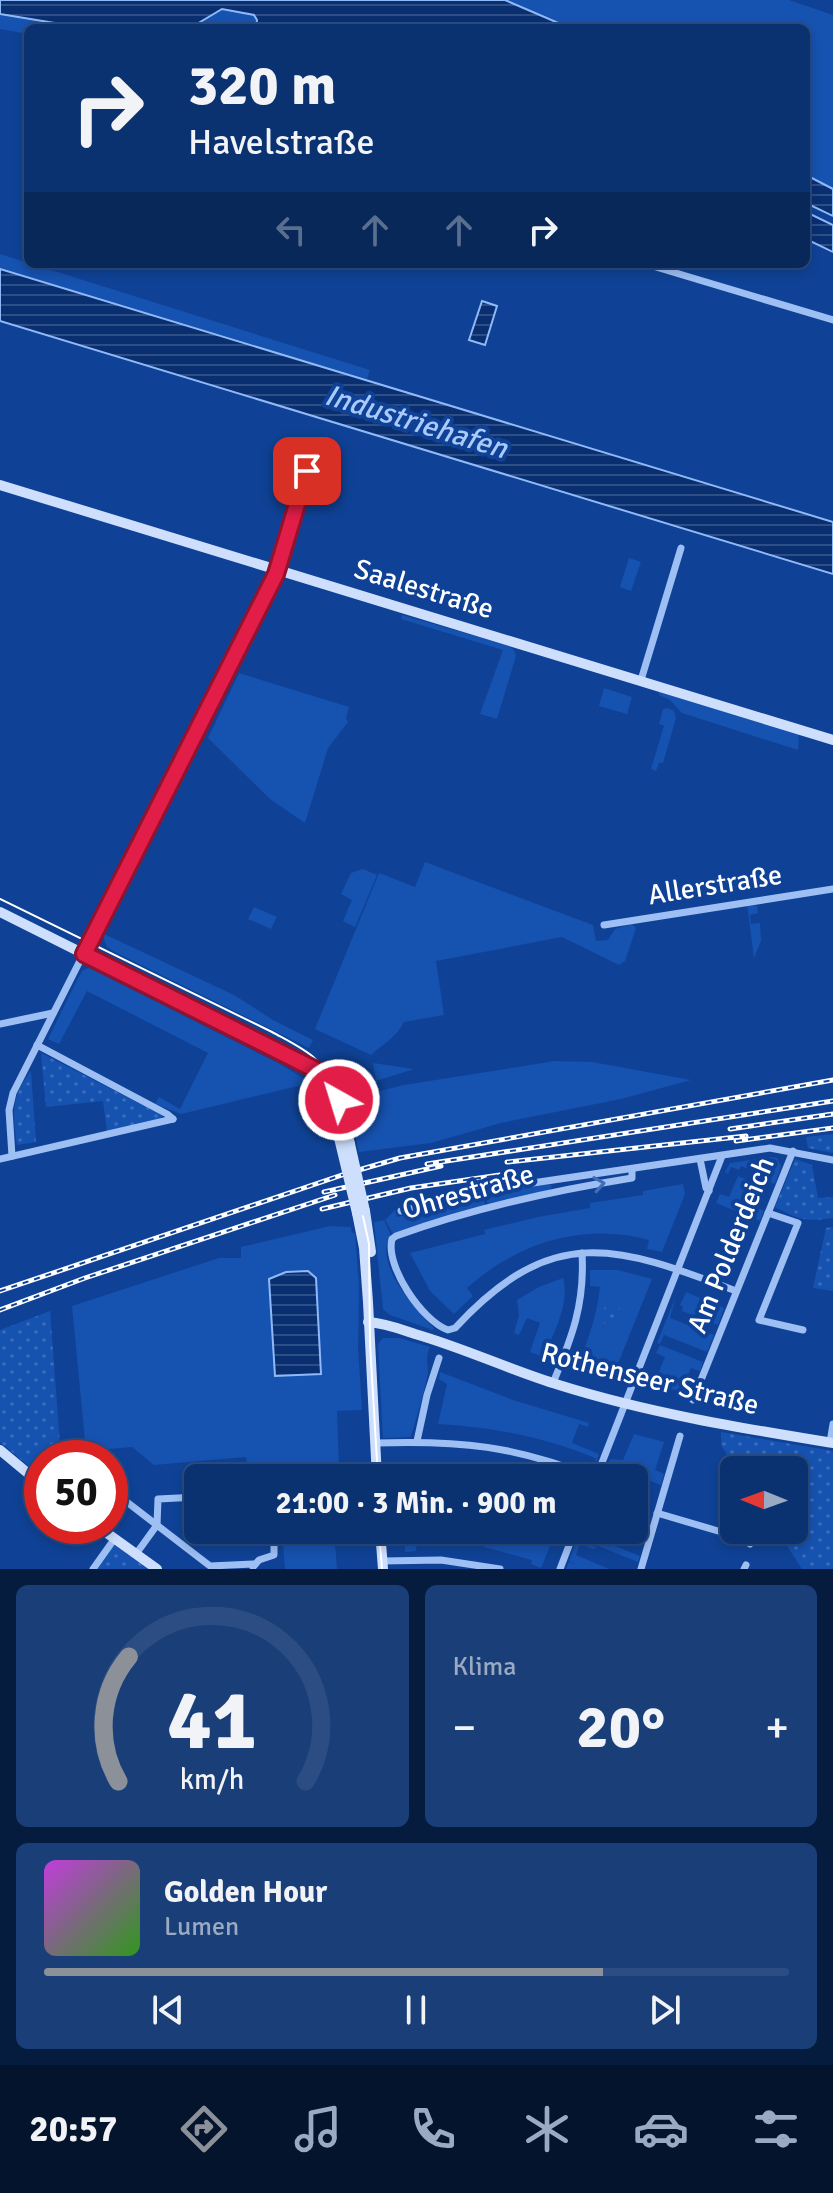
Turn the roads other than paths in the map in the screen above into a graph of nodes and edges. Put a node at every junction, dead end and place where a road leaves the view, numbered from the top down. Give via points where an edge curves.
1 (659, 268) edge
2 (833, 320) edge
3 (315, 443) dead end
4 (0, 485) edge
5 (681, 548) dead end
6 (278, 569) junction
7 (641, 680) junction
8 (833, 740) edge
9 (833, 889) edge
10 (0, 912) edge
11 (604, 925) dead end
12 (84, 954) junction
13 (53, 1013) junction
14 (0, 1024) edge
15 (37, 1045) junction
16 (793, 1151) junction
17 (12, 1156) junction
18 (722, 1156) junction
19 (0, 1159) edge
20 (700, 1159) junction
21 (833, 1160) edge
22 (632, 1169) junction
23 (554, 1179) junction
24 (556, 1190) junction
25 (709, 1191) junction
26 (401, 1211) dead end
27 (768, 1213) junction
28 (582, 1253) junction
29 (678, 1269) junction
30 (736, 1291) junction
31 (368, 1322) junction
32 (803, 1330) dead end
33 (439, 1358) dead end
34 (553, 1383) junction
35 (693, 1400) dead end
36 (625, 1403) junction
37 (833, 1424) edge
38 (680, 1436) dead end
39 (417, 1441) junction
40 (375, 1443) junction
41 (832, 1443) edge
42 (0, 1450) edge
43 (376, 1464) edge
44 (560, 1464) edge
45 (601, 1464) edge
46 (24, 1470) edge
47 (184, 1497) edge
48 (128, 1503) edge
49 (657, 1513) junction
50 (157, 1525) junction
51 (720, 1532) edge
52 (111, 1544) edge
53 (123, 1544) edge
54 (274, 1544) edge
55 (381, 1544) edge
56 (568, 1544) edge
57 (136, 1554) junction
58 (383, 1565) edge
59 (253, 1567) edge
60 (93, 1569) edge
61 (157, 1569) edge
62 (500, 1569) edge
63 (560, 1569) edge
64 (641, 1569) edge

1 - 2 street
3 - 6 street
4 - 6 main road, Saalestraße
5 - 7 street
6 - 7 main road, Saalestraße
6 - 12 street
7 - 8 main road, Saalestraße
9 - 11 street, Allerstraße
10 - 12 main road
12 - 13 street
12 - 31 main road, bridge via 322,1073 372,1260
13 - 14 street
13 - 15 street
15 - 17 street via 9,1103
15 - 17 street via 173,1119
16 - 18 street, Ohrestraße via 777,1148
16 - 21 street, Ohrestraße
16 - 27 street, Am Polderdeich
17 - 19 street
18 - 20 street, Ohrestraße
18 - 25 street
20 - 22 street, Ohrestraße
20 - 25 street
22 - 23 street, Ohrestraße
24 -> 22 street, Ohrestraße via 632,1178
23 - 24 street, Ohrestraße
23 - 26 street, Ohrestraße
24 - 28 street, Ohrestraße via 393,1237 391,1252 402,1282 418,1305 448,1330 530,1268
25 - 29 street
27 - 30 street, Am Polderdeich
27 - 32 street via 798,1223 759,1320
28 - 29 street via 628,1254
28 - 34 street via 579,1316
29 - 30 street
29 - 36 street
30 - 35 street, Am Polderdeich
31 - 34 main road, Rothenseer Straße via 434,1339
31 - 40 main road
33 - 39 street
34 - 36 main road, Rothenseer Straße
36 - 41 main road, Rothenseer Straße
36 - 45 street
37 - 41 street
38 - 49 street
39 - 40 street
39 - 44 street via 468,1443
40 - 43 main road
42 - 46 main road
47 - 50 street via 159,1498
48 - 50 street
49 - 51 street
49 - 64 street
50 - 57 street
50 - 59 street via 210,1566
52 - 60 street
53 - 57 main road
54 - 59 street via 274,1555
55 - 58 main road
56 - 63 street
57 - 61 main road
58 - 62 street via 453,1561

